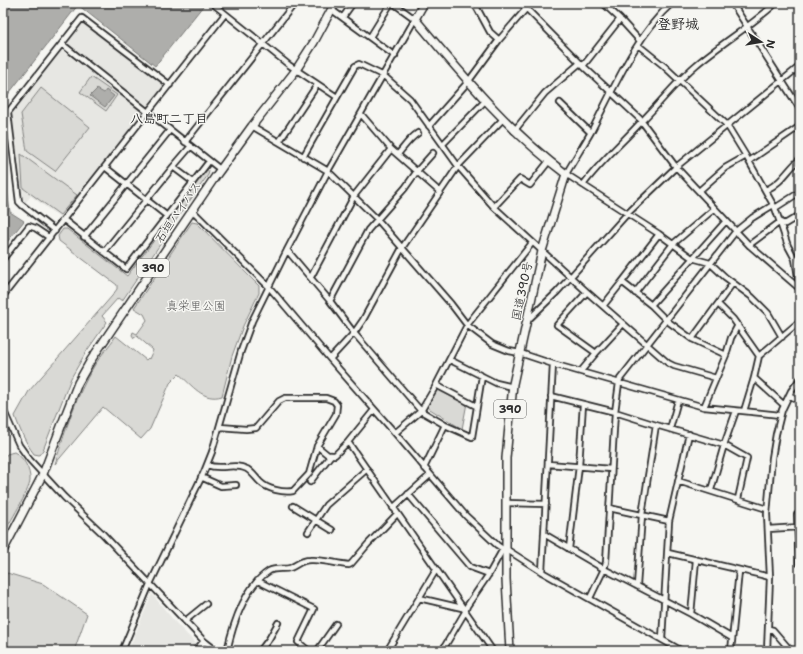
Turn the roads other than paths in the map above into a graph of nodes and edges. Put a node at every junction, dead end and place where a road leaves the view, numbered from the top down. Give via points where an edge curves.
1 (212, 3) edge
2 (295, 3) edge
3 (335, 3) edge
4 (353, 3) edge
5 (392, 3) edge
6 (424, 3) edge
7 (472, 3) edge
8 (521, 3) edge
9 (531, 3) edge
10 (603, 3) edge
11 (672, 3) edge
12 (732, 3) edge
13 (776, 3) edge
14 (526, 8) junction
15 (332, 10) junction
16 (225, 14) junction
17 (343, 17) junction
18 (415, 19) junction
19 (620, 19) junction
20 (747, 27) junction
21 (370, 37) junction
22 (499, 40) junction
23 (639, 43) junction
24 (62, 44) junction
25 (262, 44) junction
26 (394, 56) junction
27 (582, 64) junction
28 (800, 66) edge
29 (296, 70) junction
30 (384, 76) junction
31 (680, 80) junction
32 (782, 80) junction
33 (468, 82) junction
34 (170, 85) junction
35 (317, 85) junction
36 (611, 91) junction
37 (337, 97) junction
38 (485, 101) junction
39 (560, 103) dead end
40 (800, 109) edge
41 (147, 113) junction
42 (361, 114) junction
43 (503, 120) junction
44 (642, 121) junction
45 (727, 125) junction
46 (252, 126) junction
47 (429, 126) junction
48 (800, 126) edge
49 (170, 130) junction
50 (514, 131) junction
51 (590, 132) junction
52 (418, 133) dead end
53 (185, 142) junction
54 (279, 142) junction
55 (443, 144) junction
56 (191, 146) junction
57 (391, 149) junction
58 (398, 154) junction
59 (433, 154) dead end
60 (746, 156) junction
61 (303, 157) junction
62 (800, 159) edge
63 (549, 161) junction
64 (749, 161) junction
65 (207, 164) dead end
66 (173, 166) junction
67 (458, 166) junction
68 (105, 167) junction
69 (676, 167) junction
70 (220, 170) junction
71 (328, 171) junction
72 (417, 171) junction
73 (566, 174) junction
74 (193, 182) junction
75 (126, 184) junction
76 (583, 185) junction
77 (766, 190) junction
78 (699, 191) junction
79 (440, 192) junction
80 (800, 192) edge
81 (354, 196) junction
82 (147, 200) junction
83 (774, 206) junction
84 (494, 207) junction
85 (714, 208) junction
86 (193, 211) junction
87 (627, 214) junction
88 (800, 215) edge
89 (167, 216) junction
90 (377, 219) junction
91 (64, 220) junction
92 (726, 221) junction
93 (780, 222) junction
94 (736, 231) junction
95 (55, 232) junction
96 (659, 234) junction
97 (84, 237) junction
98 (50, 238) junction
99 (532, 243) junction
100 (673, 244) junction
101 (749, 245) junction
102 (402, 248) junction
103 (287, 250) junction
104 (542, 251) junction
105 (104, 252) junction
106 (692, 258) junction
107 (3, 259) edge
108 (710, 263) junction
109 (311, 277) junction
110 (571, 277) junction
111 (622, 282) junction
112 (733, 283) junction
113 (269, 286) junction
114 (800, 288) edge
115 (587, 292) junction
116 (635, 292) junction
117 (3, 296) edge
118 (330, 301) junction
119 (718, 304) junction
120 (651, 305) junction
121 (603, 306) junction
122 (528, 320) junction
123 (666, 320) junction
124 (800, 321) edge
125 (623, 324) junction
126 (467, 325) junction
127 (738, 325) junction
128 (354, 333) junction
129 (782, 337) junction
130 (692, 339) junction
131 (647, 345) junction
132 (520, 353) junction
133 (596, 353) junction
134 (726, 355) junction
135 (759, 356) junction
136 (330, 359) junction
137 (450, 360) junction
138 (553, 364) junction
139 (581, 372) junction
140 (482, 376) junction
141 (716, 378) junction
142 (754, 378) junction
143 (800, 379) edge
144 (619, 383) junction
145 (436, 385) junction
146 (512, 387) junction
147 (789, 395) junction
148 (551, 396) junction
149 (678, 400) junction
150 (583, 404) junction
151 (800, 404) edge
152 (476, 406) junction
153 (704, 406) junction
154 (784, 406) junction
155 (3, 409) edge
156 (374, 410) junction
157 (736, 410) junction
158 (421, 411) junction
159 (744, 411) junction
160 (615, 412) junction
161 (780, 415) junction
162 (445, 425) junction
163 (656, 425) junction
164 (220, 427) junction
165 (670, 429) junction
166 (395, 433) junction
167 (689, 434) junction
168 (348, 442) junction
169 (724, 444) junction
170 (317, 446) junction
171 (331, 455) junction
172 (548, 464) junction
173 (207, 465) junction
174 (579, 466) junction
175 (424, 468) junction
176 (366, 469) junction
177 (611, 469) junction
178 (43, 474) junction
179 (430, 475) junction
180 (201, 477) junction
181 (678, 481) junction
182 (310, 482) dead end
183 (236, 486) dead end
184 (711, 490) junction
185 (408, 494) junction
186 (738, 499) junction
187 (506, 503) junction
188 (546, 504) junction
189 (293, 506) dead end
190 (393, 508) junction
191 (610, 508) junction
192 (767, 508) junction
193 (397, 514) junction
194 (642, 515) junction
195 (797, 515) dead end
196 (316, 520) junction
197 (669, 521) junction
198 (799, 527) edge
199 (768, 529) junction
200 (332, 530) dead end
201 (308, 532) dead end
202 (544, 534) junction
203 (505, 549) junction
204 (570, 549) junction
205 (3, 551) edge
206 (668, 553) junction
207 (696, 560) junction
208 (800, 562) edge
209 (604, 569) junction
210 (436, 570) junction
211 (739, 571) junction
212 (542, 572) junction
213 (489, 574) junction
214 (770, 577) junction
215 (258, 581) junction
216 (150, 584) junction
217 (637, 586) junction
218 (419, 598) junction
219 (590, 598) junction
220 (664, 600) junction
221 (206, 604) dead end
222 (464, 610) junction
223 (691, 614) junction
224 (185, 621) junction
225 (278, 623) dead end
226 (336, 624) dead end
227 (769, 629) junction
228 (732, 638) junction
229 (662, 639) junction
230 (204, 642) junction
231 (122, 651) edge
232 (196, 651) edge
233 (217, 651) edge
234 (227, 651) edge
235 (260, 651) edge
236 (309, 651) edge
237 (317, 651) edge
238 (388, 651) edge
239 (442, 651) edge
240 (493, 651) edge
241 (510, 651) edge
242 (682, 651) edge
243 (731, 651) edge
244 (768, 651) edge
245 (791, 651) edge

1 - 16 street
2 - 25 street
3 - 15 highway, 石垣バイパス / 390
4 - 17 street
5 - 18 street
5 - 21 street
6 - 18 highway
7 - 22 street via 490,32
8 - 14 street
9 - 14 street
10 - 19 street
11 - 23 street
12 - 20 street
13 - 20 street
14 - 22 street
14 - 27 street
15 - 17 street
15 - 29 highway, 石垣バイパス / 390
16 - 25 street
16 - 34 street
17 - 21 street
18 - 26 street
18 - 33 highway
19 - 23 street
19 - 27 street
20 - 31 street via 697,64
20 - 32 street
21 - 26 street
22 - 33 street
23 - 31 street
23 - 36 street
24 - 34 street via 82,18
24 - 41 street
24 - 95 street via 8,114 19,202
25 - 29 street
25 - 53 street
26 - 30 street
27 - 36 street
27 - 50 street via 545,93
28 - 32 street
29 - 35 street
29 - 46 highway, 石垣バイパス / 390
30 - 37 street via 359,64 354,66
30 - 42 street
30 - 47 street via 410,99
31 - 44 street
31 - 45 street
32 - 40 street
32 - 45 street
33 - 38 highway
33 - 47 street
34 - 41 street
35 - 37 street
35 - 54 street
36 - 44 street
36 - 51 street
37 - 61 street
38 - 43 highway
38 - 55 street
39 - 51 street
41 - 49 street
41 - 68 street
42 - 57 street
42 - 71 street
43 - 50 highway
43 - 67 street
44 - 69 street
44 - 76 street via 595,169
45 - 60 street
45 - 69 street
46 - 54 street
46 - 70 highway, 石垣バイパス / 390
47 - 55 street
48 - 64 street
49 - 53 street
49 - 75 street
50 - 63 highway
51 - 73 street
52 - 58 street via 411,137
53 - 56 street
54 - 61 street
55 - 67 street
56 - 66 street
56 - 70 street
57 - 58 street
57 - 81 street
58 - 72 street
59 - 72 street
60 - 64 street
60 - 78 street via 725,168
61 - 71 street
62 - 77 street via 784,177
63 - 73 highway
63 - 84 street via 530,185 520,179
64 - 77 street
65 - 74 street
66 - 74 street
66 - 82 street
67 - 79 street
67 - 84 street
68 - 75 street
68 - 91 street
69 - 78 street
69 - 87 street
70 - 86 highway, 石垣バイパス / 390
71 - 81 street
71 - 103 street
72 - 79 street
72 - 90 street
73 - 76 street
73 - 104 highway, 国道390号 / 390
74 - 89 street
75 - 82 street
75 - 97 street
76 - 87 street
77 - 83 street
78 - 85 street
79 - 102 street
80 - 83 street
81 - 90 street
81 - 109 street
82 - 89 street
82 - 105 street
83 - 93 street
83 - 94 street via 752,218
84 - 99 street
85 - 92 street
85 - 100 street
86 - 113 street
86 - 178 highway, 石垣バイパス / 390 via 91,360 64,416
87 - 96 street
87 - 110 street
88 - 93 street via 785,224
89 - 105 street via 126,269
90 - 102 street
90 - 118 street via 368,230
91 - 95 street
91 - 97 street
92 - 94 street
92 - 106 street
93 - 101 street
93 - 114 street via 795,259
94 - 101 street
94 - 108 street
95 - 98 street
96 - 100 street
96 - 111 street
97 - 105 street
98 - 107 street via 29,226
98 - 117 street
99 - 104 street
99 - 126 street
100 - 106 street
100 - 116 street
101 - 114 street
102 - 126 street
102 - 128 street
103 - 109 street
103 - 113 street
104 - 110 street
104 - 122 highway, 国道390号 / 390
106 - 108 street
106 - 120 street
108 - 112 street
108 - 123 street
109 - 118 street
110 - 115 street
110 - 122 street
111 - 116 street
111 - 121 street
112 - 119 street
112 - 129 street via 768,313
113 - 136 street
113 - 164 street via 241,351
115 - 121 street
115 - 133 street via 557,325
116 - 120 street
118 - 128 street
119 - 127 street
119 - 130 street
120 - 123 street
121 - 125 street
122 - 132 highway, 国道390号 / 390
123 - 130 street
123 - 131 street
124 - 129 street
125 - 131 street
125 - 133 street
126 - 132 street via 492,344
126 - 137 street
127 - 134 street
127 - 135 street
128 - 136 street
128 - 158 street
129 - 135 street
130 - 134 street
131 - 141 street via 674,366
131 - 144 street
132 - 138 street
132 - 146 highway, 国道390号 / 390
133 - 139 street
134 - 141 street
135 - 142 street
136 - 156 street
137 - 140 street
137 - 145 street
138 - 139 street
138 - 148 street
139 - 144 street
140 - 146 street
140 - 152 street
141 - 153 street
142 - 154 street
142 - 159 street
143 - 147 street
144 - 149 street
144 - 160 street
145 - 152 street
145 - 158 street
146 - 187 highway, 国道390号 / 390 via 506,458
147 - 151 street
147 - 154 street
148 - 150 street
148 - 172 street
149 - 153 street
149 - 165 street
150 - 160 street
150 - 174 street
152 - 162 street via 472,437
153 - 157 street
154 - 161 street
155 - 178 street via 19,445
156 - 166 street
156 - 168 street
157 - 159 street
157 - 169 street
158 - 162 street
158 - 166 street
159 - 161 street
160 - 163 street
160 - 177 street
161 - 192 street
162 - 175 street
163 - 165 street
163 - 194 street
164 - 170 street via 246,430 256,428 281,399 330,399 337,405 336,414
164 - 173 street
165 - 167 street
166 - 175 street
167 - 169 street
167 - 181 street
168 - 171 street via 335,455
168 - 176 street
169 - 184 street
169 - 186 street via 747,458
170 - 171 street
170 - 173 street via 309,474 293,492 263,485 245,468 218,468
171 - 182 street
172 - 174 street
172 - 188 street
173 - 180 street
174 - 177 street
174 - 204 street
175 - 179 street
176 - 190 street
176 - 196 street via 326,505
177 - 191 street
178 - 205 highway, 石垣バイパス / 390
178 - 216 street
179 - 185 street
179 - 203 street via 466,516 497,545
180 - 183 street via 221,486
180 - 216 street
181 - 184 street
181 - 197 street
184 - 186 street
185 - 190 street
185 - 213 street via 470,567
186 - 192 street
187 - 188 street
187 - 203 highway, 国道390号 / 390
188 - 202 street
189 - 196 street
190 - 193 street
191 - 194 street
191 - 209 street
192 - 199 street
193 - 210 street
193 - 215 street via 349,565 309,560 299,562 290,568 276,568
194 - 197 street
194 - 217 street
195 - 198 street
196 - 200 street
196 - 201 street
197 - 206 street
198 - 199 street
198 - 208 street
199 - 214 street
202 - 204 street
202 - 212 street
203 - 212 street
203 - 213 street
203 - 241 highway, 国道390号 / 390
204 - 209 street
206 - 207 street
206 - 220 street
207 - 211 street
207 - 223 street
209 - 217 street
209 - 219 street
210 - 218 street
210 - 222 street
211 - 214 street
211 - 228 street
212 - 219 street
213 - 222 street
214 - 227 street
215 - 234 street via 248,592
215 - 236 street via 314,609 298,642
216 - 224 street
216 - 231 street
217 - 220 street
218 - 222 street
218 - 238 street
219 - 229 street
220 - 223 street
220 - 229 street
221 - 224 street
222 - 239 street
222 - 240 street
223 - 228 street
224 - 230 street
225 - 235 street
226 - 237 street
227 - 244 street
227 - 245 street via 773,630
228 - 243 street
229 - 242 street
230 - 232 street
230 - 233 street

